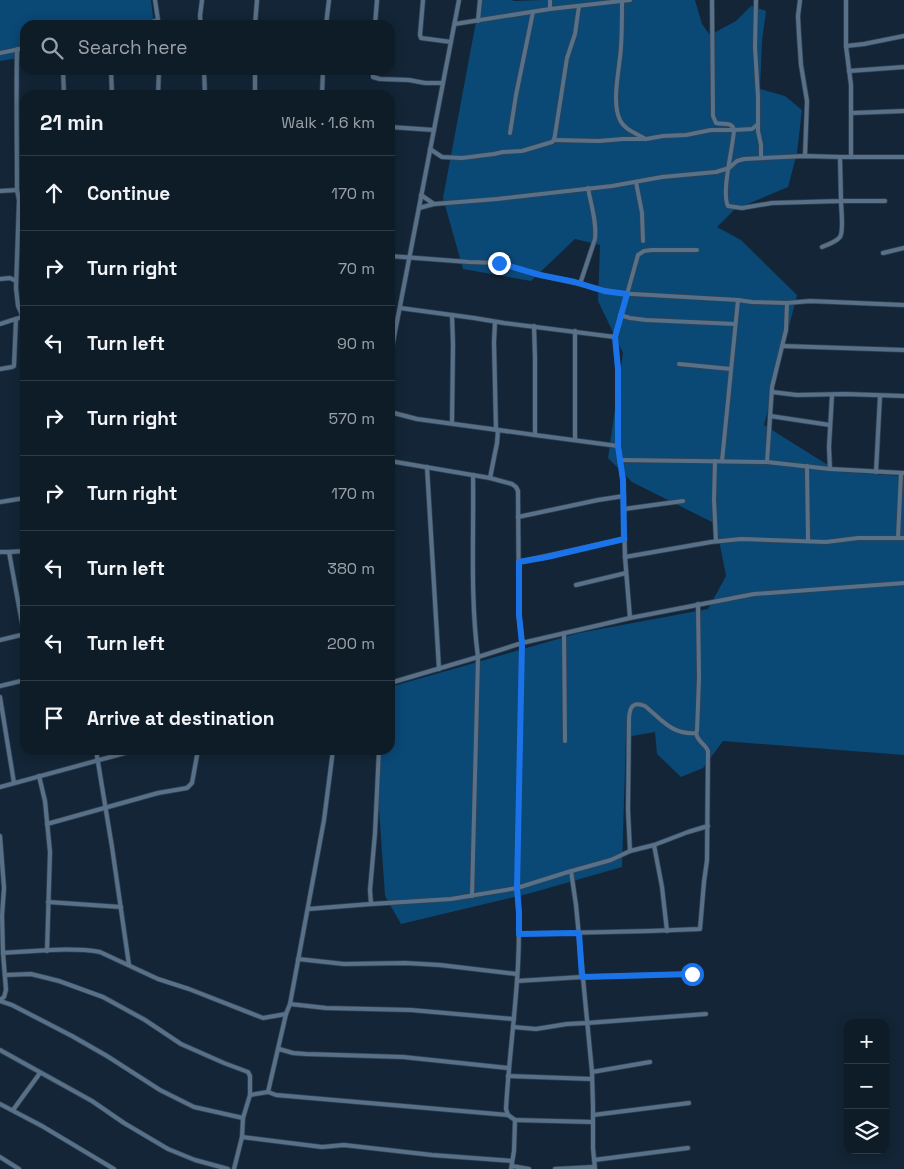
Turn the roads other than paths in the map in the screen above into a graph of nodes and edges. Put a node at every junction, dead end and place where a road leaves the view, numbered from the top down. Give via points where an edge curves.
1 (155, 0) edge
2 (202, 0) edge
3 (256, 0) edge
4 (329, 0) edge
5 (377, 0) edge
6 (423, 0) edge
7 (459, 0) edge
8 (480, 0) edge
9 (550, 0) edge
10 (630, 0) edge
11 (712, 0) edge
12 (756, 0) edge
13 (800, 0) edge
14 (846, 0) edge
15 (598, 1) edge
16 (622, 1) edge
17 (579, 6) junction
18 (550, 9) junction
19 (533, 12) junction
20 (158, 20) edge
21 (200, 20) edge
22 (255, 20) edge
23 (327, 20) edge
24 (375, 20) edge
25 (478, 21) junction
26 (455, 24) junction
27 (904, 36) edge
28 (451, 42) junction
29 (846, 46) junction
30 (17, 49) junction
31 (20, 49) edge
32 (0, 53) edge
33 (904, 67) edge
34 (849, 71) junction
35 (63, 75) edge
36 (111, 75) edge
37 (159, 75) edge
38 (204, 75) edge
39 (255, 75) edge
40 (323, 75) edge
41 (374, 75) edge
42 (443, 83) junction
43 (64, 90) edge
44 (112, 90) edge
45 (158, 90) edge
46 (205, 90) edge
47 (255, 90) edge
48 (322, 90) edge
49 (904, 111) edge
50 (852, 113) junction
51 (758, 124) junction
52 (395, 127) edge
53 (434, 130) junction
54 (734, 130) junction
55 (510, 133) dead end
56 (646, 139) junction
57 (554, 140) junction
58 (430, 149) junction
59 (805, 156) junction
60 (904, 156) edge
61 (840, 157) junction
62 (851, 157) junction
63 (761, 158) junction
64 (729, 168) junction
65 (636, 182) junction
66 (588, 188) junction
67 (17, 190) junction
68 (0, 191) edge
69 (421, 195) junction
70 (841, 201) junction
71 (885, 201) dead end
72 (434, 204) junction
73 (419, 208) junction
74 (643, 241) dead end
75 (822, 248) dead end
76 (904, 248) edge
77 (697, 250) dead end
78 (883, 253) dead end
79 (395, 256) edge
80 (410, 257) junction
81 (0, 279) edge
82 (16, 281) junction
83 (580, 284) junction
84 (627, 294) junction
85 (738, 300) junction
86 (787, 303) junction
87 (904, 305) edge
88 (400, 308) junction
89 (20, 310) edge
90 (452, 315) junction
91 (620, 315) junction
92 (20, 317) edge
93 (16, 318) junction
94 (495, 322) junction
95 (0, 324) edge
96 (735, 324) junction
97 (534, 326) junction
98 (575, 331) junction
99 (395, 333) edge
100 (615, 337) junction
101 (782, 346) junction
102 (904, 350) edge
103 (679, 364) dead end
104 (0, 369) edge
105 (731, 369) junction
106 (772, 392) junction
107 (832, 395) junction
108 (880, 396) junction
109 (904, 396) edge
110 (395, 413) edge
111 (770, 416) junction
112 (452, 424) junction
113 (830, 425) junction
114 (497, 430) junction
115 (535, 436) junction
116 (575, 440) junction
117 (618, 446) junction
118 (620, 460) junction
119 (714, 461) junction
120 (722, 461) junction
121 (767, 462) junction
122 (395, 463) edge
123 (807, 466) junction
124 (427, 467) junction
125 (830, 469) junction
126 (876, 472) junction
127 (902, 473) edge
128 (473, 475) junction
129 (490, 478) junction
130 (624, 496) junction
131 (20, 499) edge
132 (682, 501) dead end
133 (0, 502) edge
134 (624, 509) junction
135 (518, 517) junction
136 (898, 538) junction
137 (904, 538) edge
138 (624, 539) junction
139 (716, 541) junction
140 (808, 541) junction
141 (20, 551) edge
142 (0, 552) edge
143 (9, 552) junction
144 (625, 557) junction
145 (519, 562) junction
146 (626, 573) junction
147 (904, 583) edge
148 (576, 584) dead end
149 (698, 604) junction
150 (20, 608) edge
151 (630, 618) junction
152 (564, 633) junction
153 (20, 635) edge
154 (0, 640) edge
155 (522, 643) junction
156 (478, 657) junction
157 (439, 669) junction
158 (20, 681) edge
159 (395, 682) edge
160 (0, 686) edge
161 (0, 697) edge
162 (6, 732) junction
163 (696, 733) junction
164 (0, 734) edge
165 (565, 741) dead end
166 (96, 755) edge
167 (116, 755) edge
168 (197, 755) edge
169 (332, 755) edge
170 (379, 755) edge
171 (97, 760) junction
172 (39, 776) junction
173 (14, 783) junction
174 (0, 787) edge
175 (105, 808) junction
176 (47, 824) junction
177 (708, 826) junction
178 (0, 836) edge
179 (654, 846) junction
180 (630, 851) junction
181 (572, 871) junction
182 (517, 888) junction
183 (472, 896) junction
184 (48, 902) junction
185 (371, 904) junction
186 (121, 907) junction
187 (308, 908) junction
188 (668, 930) junction
189 (579, 933) junction
190 (519, 934) junction
191 (47, 951) junction
192 (3, 953) junction
193 (298, 959) junction
194 (129, 965) junction
195 (517, 974) junction
196 (692, 974) dead end
197 (5, 975) junction
198 (582, 977) junction
199 (517, 981) junction
200 (0, 1000) edge
201 (290, 1004) junction
202 (286, 1014) junction
203 (706, 1014) dead end
204 (514, 1019) junction
205 (587, 1023) junction
206 (513, 1027) junction
207 (279, 1049) junction
208 (0, 1050) edge
209 (650, 1062) dead end
210 (508, 1068) junction
211 (592, 1072) junction
212 (40, 1073) junction
213 (508, 1076) junction
214 (592, 1079) junction
215 (268, 1092) junction
216 (250, 1095) junction
217 (689, 1103) dead end
218 (0, 1104) edge
219 (13, 1110) junction
220 (508, 1115) junction
221 (593, 1115) junction
222 (243, 1118) junction
223 (515, 1120) junction
224 (593, 1122) junction
225 (242, 1137) junction
226 (688, 1148) dead end
227 (0, 1157) edge
228 (594, 1160) junction
229 (512, 1165) edge
230 (595, 1168) edge
231 (19, 1169) edge
232 (114, 1169) edge
233 (228, 1169) edge
234 (234, 1169) edge
235 (528, 1169) edge
236 (555, 1169) edge

1 - 20 street
2 - 21 street
3 - 22 street
4 - 23 street
5 - 24 street
6 - 28 street via 421,38
7 - 26 street
8 - 25 street
9 - 18 street
10 - 16 street
11 - 54 street via 713,116 716,123 732,125
12 - 51 street via 754,47
13 - 59 street via 801,64 807,101
14 - 29 street
15 - 16 street
15 - 17 street
16 - 56 street via 617,113 620,122
17 - 18 street
17 - 57 street
18 - 19 street
19 - 25 street
19 - 55 street
25 - 26 street
26 - 28 street
27 - 29 street
28 - 42 street
29 - 34 street
30 - 31 street
30 - 32 street
30 - 67 street
33 - 34 street
34 - 50 street
35 - 43 street
36 - 44 street
37 - 45 street
38 - 46 street
39 - 47 street
40 - 48 street
41 - 42 street via 380,79
42 - 53 street
49 - 50 street
50 - 62 street
51 - 54 street via 752,129
51 - 63 street
52 - 53 street
53 - 58 street
54 - 56 street
54 - 64 street
56 - 57 street
57 - 58 street via 522,150 462,158 442,157
58 - 69 street
59 - 61 street
59 - 63 street
60 - 62 street
61 - 62 street
61 - 70 street
63 - 64 street via 737,161
64 - 65 street
64 - 70 street via 728,206 751,208
65 - 66 street
65 - 74 street
66 - 72 street
66 - 83 street via 596,233
67 - 68 street
67 - 82 street
69 - 72 street
69 - 73 street
70 - 71 street
70 - 75 street via 841,235
72 - 73 street
73 - 80 street
76 - 78 street
77 - 84 street via 640,253 635,260
79 - 80 street
80 - 83 street via 499,263
80 - 88 street
81 - 82 street
82 - 89 street
83 - 84 street
84 - 85 street
84 - 91 street
85 - 86 street
85 - 96 street
86 - 87 street
86 - 101 street
88 - 90 street
88 - 99 street
90 - 94 street
90 - 112 street
91 - 96 street via 646,320
91 - 100 street
92 - 93 street
93 - 95 street
93 - 104 street via 14,366
94 - 97 street
94 - 114 street
96 - 105 street
97 - 98 street
97 - 115 street
98 - 100 street
98 - 116 street
100 - 117 street
101 - 102 street
101 - 106 street
103 - 105 street
105 - 120 street
106 - 107 street
106 - 111 street
107 - 108 street
107 - 113 street
108 - 109 street
108 - 126 street
110 - 112 street
111 - 113 street
111 - 121 street
112 - 114 street
113 - 125 street
114 - 115 street
114 - 129 street
115 - 116 street
116 - 117 street
117 - 118 street
118 - 119 street
118 - 130 street
119 - 120 street
119 - 139 street
120 - 121 street
121 - 123 street
122 - 124 street
123 - 125 street
123 - 140 street
124 - 128 street
124 - 157 street
125 - 126 street
126 - 127 street
127 - 136 street
128 - 129 street
128 - 156 street
129 - 135 street via 516,487
130 - 134 street
130 - 135 street
131 - 133 street
132 - 134 street
134 - 138 street
135 - 145 street
136 - 137 street
136 - 140 street
138 - 144 street
138 - 145 street
139 - 140 street
139 - 144 street
141 - 143 street
142 - 143 street
143 - 150 street
144 - 146 street
145 - 155 street
146 - 148 street
146 - 151 street
147 - 149 street via 754,594
149 - 151 street
149 - 163 street
151 - 152 street
152 - 155 street
152 - 165 street
153 - 154 street
155 - 156 street
155 - 182 street
156 - 157 street
156 - 183 street
157 - 159 street
158 - 160 street
161 - 162 street
162 - 164 street
162 - 173 street
163 - 177 street via 698,741 708,748
163 - 180 street via 674,730 640,704 631,708
166 - 171 street
167 - 171 street
168 - 175 street via 192,783 187,788
169 - 187 street
170 - 185 street
171 - 172 street
171 - 175 street
172 - 173 street
172 - 176 street
173 - 174 street
175 - 176 street
175 - 186 street
176 - 184 street via 50,852
177 - 179 street
177 - 188 street via 700,929
178 - 192 street via 4,888
179 - 180 street
179 - 188 street
180 - 181 street
181 - 182 street
181 - 189 street
182 - 183 street
182 - 190 street
183 - 185 street
184 - 186 street
184 - 191 street
185 - 187 street
186 - 194 street
187 - 193 street
188 - 189 street
189 - 190 street
189 - 198 street
190 - 195 street
191 - 192 street
191 - 194 street via 100,952
192 - 197 street
193 - 195 street via 344,964 440,965
193 - 201 street
194 - 202 street via 263,1018
195 - 199 street
196 - 198 street
197 - 200 street via 6,990
197 - 216 street via 31,974 103,997 181,1044 248,1072
198 - 199 street
198 - 205 street
199 - 204 street
200 - 222 street via 72,1036 194,1107
201 - 202 street
201 - 204 street
202 - 207 street
203 - 205 street
204 - 206 street
205 - 206 street via 536,1029
205 - 211 street
206 - 210 street
207 - 210 street via 293,1053 403,1057
207 - 215 street
208 - 212 street
209 - 211 street
210 - 213 street
211 - 214 street
212 - 219 street
212 - 233 street via 168,1149
213 - 214 street
213 - 220 street
214 - 221 street
215 - 216 street
215 - 220 street via 276,1096
216 - 222 street
217 - 221 street
218 - 219 street
219 - 232 street
220 - 223 street
221 - 224 street
222 - 225 street
223 - 224 street
223 - 229 street
224 - 228 street
225 - 229 street
225 - 234 street
226 - 228 street
227 - 231 street
228 - 230 street
229 - 235 street
230 - 236 street

